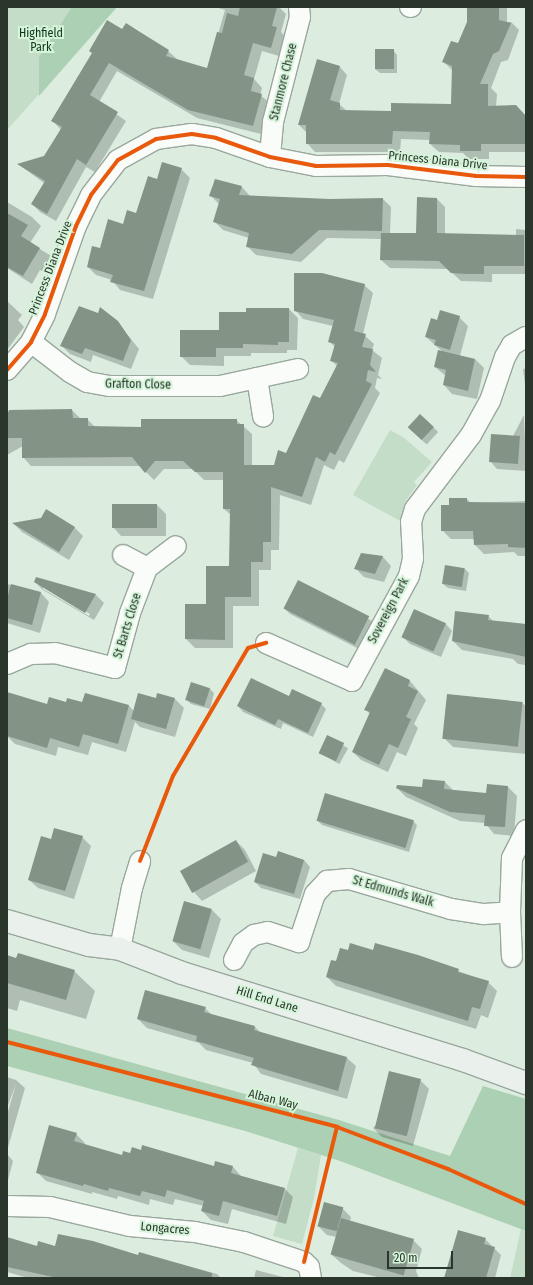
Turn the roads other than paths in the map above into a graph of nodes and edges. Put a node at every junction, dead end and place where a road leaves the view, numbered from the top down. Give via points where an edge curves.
1 (299, 7) edge
2 (270, 157) junction
3 (526, 177) edge
4 (526, 336) edge
5 (31, 342) junction
6 (7, 370) edge
7 (298, 370) dead end
8 (257, 378) junction
9 (263, 417) dead end
10 (176, 546) dead end
11 (122, 555) dead end
12 (147, 568) junction
13 (266, 643) dead end
14 (7, 664) edge
15 (526, 830) edge
16 (140, 861) dead end
17 (510, 912) junction
18 (7, 921) edge
19 (120, 949) junction
20 (512, 957) dead end
21 (234, 960) dead end
22 (526, 1083) edge
23 (7, 1206) edge
24 (311, 1278) edge

1 - 2 street, Stanmore Chase via 300,17 273,122
2 - 3 street, Princess Diana Drive via 316,166 388,165 476,176
2 - 5 street, Princess Diana Drive via 216,138 192,134 156,139 118,160 91,195 76,226 45,314
4 - 13 street, Sovereign Park via 512,345 505,357 490,401 471,435 415,509 411,522 413,558 409,576 352,681
5 - 6 street, Princess Diana Drive
5 - 8 street, Grafton Close via 87,382 109,386 220,386
7 - 8 street, Grafton Close
8 - 9 street
10 - 12 street
11 - 12 street
12 - 14 street, St Barts Close via 130,613 115,668 55,653 31,654
15 - 17 street via 512,858
16 - 19 street
17 - 20 street
17 - 21 street, St Edmunds Walk via 484,914 451,909 349,879 327,881 315,894 299,942 268,932 254,935 243,943
18 - 19 street, Hill End Lane via 89,944
19 - 22 street, Hill End Lane via 182,973 463,1060
23 - 24 street, Longacres via 50,1207 130,1226 221,1237 304,1262 309,1267

